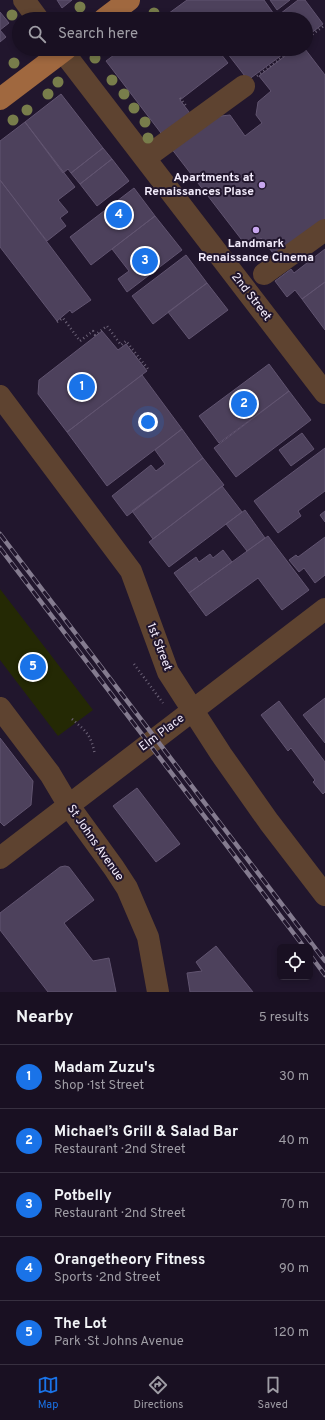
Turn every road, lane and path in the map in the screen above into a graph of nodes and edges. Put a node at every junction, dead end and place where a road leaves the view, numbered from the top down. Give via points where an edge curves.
1 (24, 0) edge
2 (129, 0) edge
3 (33, 12) edge
4 (113, 12) edge
5 (325, 25) edge
6 (313, 34) edge
7 (55, 56) edge
8 (68, 56) edge
9 (284, 56) edge
10 (244, 86) joint
11 (180, 98) dead end
12 (0, 99) edge
13 (186, 105) dead end
14 (145, 158) junction
15 (325, 230) edge
16 (264, 274) dead end
17 (57, 322) dead end
18 (148, 369) dead end
19 (325, 393) edge
20 (0, 396) edge
21 (325, 609) edge
22 (134, 664) dead end
23 (163, 703) dead end
24 (0, 708) edge
25 (192, 710) junction
26 (72, 719) dead end
27 (95, 755) dead end
28 (69, 806) junction
29 (0, 858) edge
30 (325, 895) edge
31 (158, 992) edge

1 - 3 street
2 - 4 main road
5 - 6 path
7 - 12 main road
8 - 14 street, 2nd Street
9 - 10 path
10 - 14 street
11 - 13 path
14 - 19 street, 2nd Street
15 - 16 street
17 - 18 path via 63,318 80,341 93,331 95,335 107,326 121,345 126,341
20 - 25 street, 1st Street via 131,571 168,672
21 - 25 street, Elm Place
22 - 23 path
24 - 28 street, St Johns Avenue via 50,774
25 - 28 street, Elm Place
25 - 30 street, 1st Street via 268,822
26 - 27 path via 88,733
28 - 29 street, Elm Place
28 - 31 street, St Johns Avenue via 127,888 148,937

